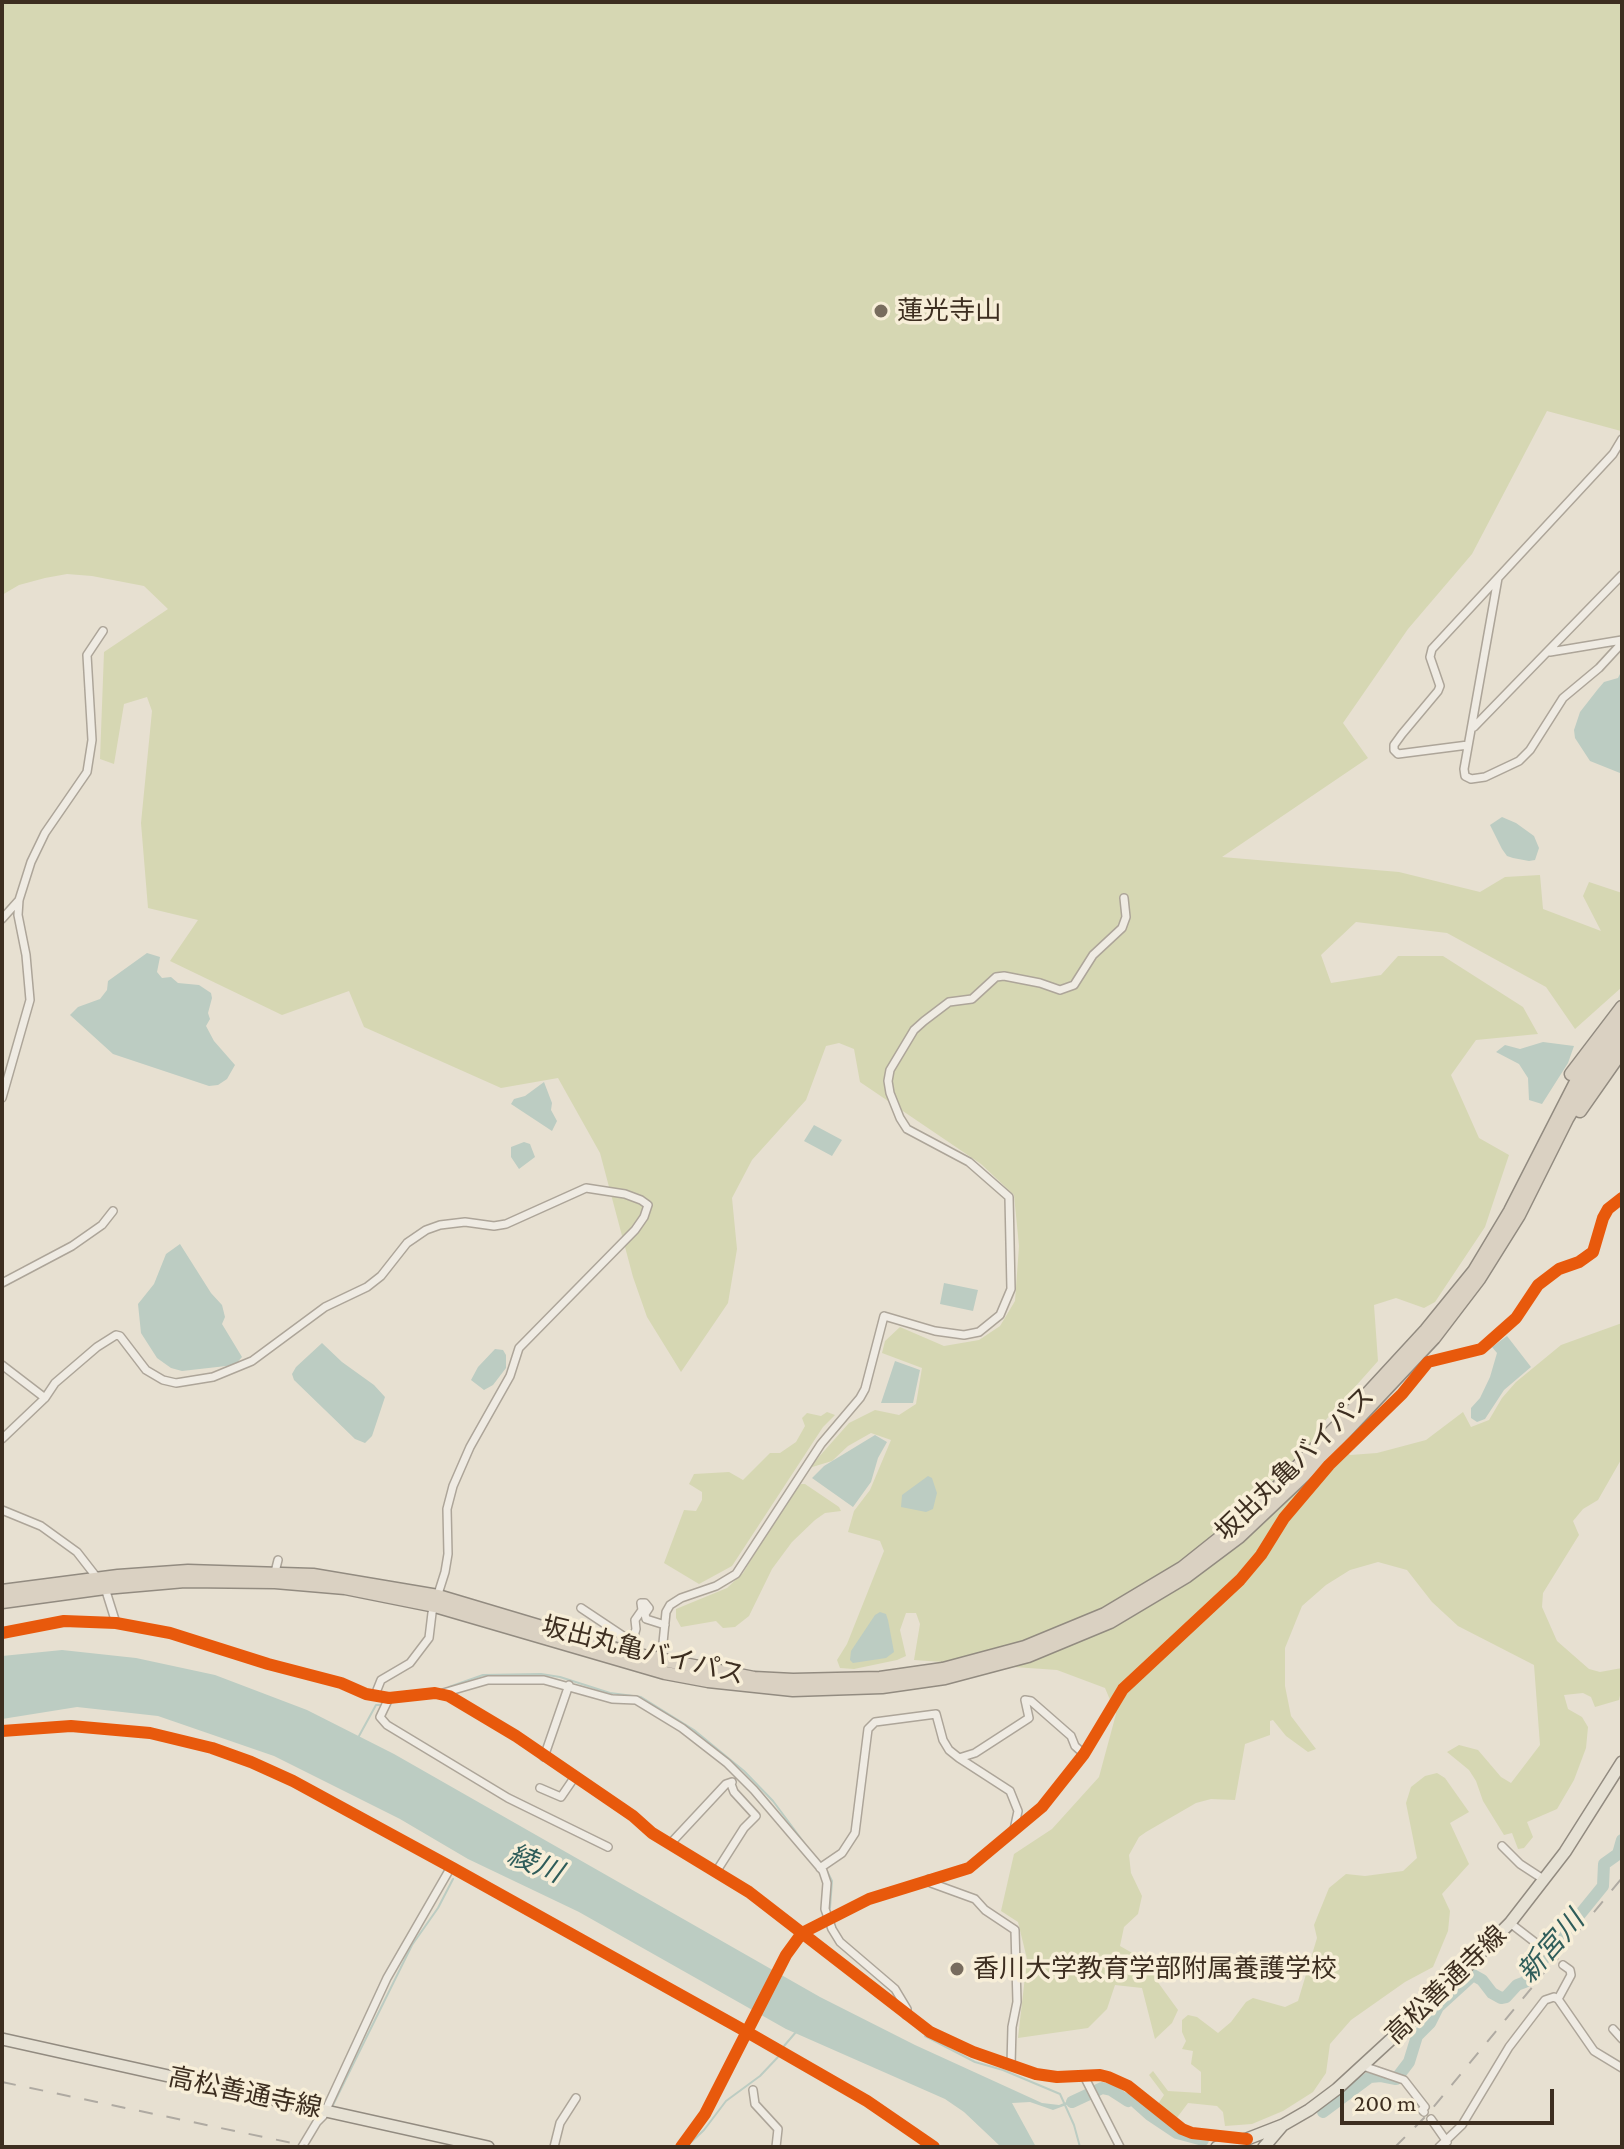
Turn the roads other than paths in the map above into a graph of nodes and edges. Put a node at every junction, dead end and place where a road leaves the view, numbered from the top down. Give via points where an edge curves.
1 (1622, 439) edge
2 (1622, 575) edge
3 (1499, 576) junction
4 (103, 631) dead end
5 (1622, 642) edge
6 (1548, 653) junction
7 (1472, 729) junction
8 (1468, 745) junction
9 (1124, 898) dead end
10 (19, 900) junction
11 (2, 919) edge
12 (1622, 1007) edge
13 (1622, 1021) edge
14 (1622, 1038) edge
15 (1622, 1051) edge
16 (2, 1098) edge
17 (1519, 1194) junction
18 (1622, 1198) edge
19 (113, 1211) dead end
20 (1519, 1215) junction
21 (2, 1283) edge
22 (2, 1365) edge
23 (45, 1398) junction
24 (2, 1439) edge
25 (1303, 1477) junction
26 (2, 1510) edge
27 (101, 1583) junction
28 (2, 1591) edge
29 (436, 1601) junction
30 (2, 1602) edge
31 (581, 1608) dead end
32 (116, 1623) junction
33 (665, 1625) junction
34 (2, 1633) edge
35 (658, 1660) junction
36 (869, 1680) junction
37 (569, 1685) junction
38 (441, 1694) junction
39 (375, 1695) junction
40 (389, 1698) junction
41 (2, 1731) edge
42 (1084, 1754) junction
43 (544, 1757) junction
44 (959, 1758) junction
45 (1622, 1762) edge
46 (739, 1775) junction
47 (574, 1778) junction
48 (731, 1784) junction
49 (540, 1788) dead end
50 (1014, 1830) junction
51 (670, 1844) junction
52 (1502, 1846) dead end
53 (608, 1847) dead end
54 (823, 1866) junction
55 (451, 1867) junction
56 (716, 1872) junction
57 (929, 1879) junction
58 (1543, 1879) junction
59 (827, 1919) junction
60 (1510, 1923) junction
61 (802, 1933) junction
62 (1550, 1954) dead end
63 (1563, 1965) dead end
64 (1558, 1999) junction
65 (906, 2015) junction
66 (1613, 2029) dead end
67 (747, 2032) junction
68 (2, 2039) edge
69 (1622, 2039) edge
70 (1011, 2065) junction
71 (1363, 2066) junction
72 (1622, 2068) edge
73 (1084, 2076) junction
74 (753, 2090) dead end
75 (576, 2098) dead end
76 (325, 2110) junction
77 (1424, 2112) dead end
78 (1431, 2119) dead end
79 (1283, 2125) junction
80 (1447, 2142) junction
81 (1252, 2143) edge
82 (302, 2147) edge
83 (488, 2147) edge
84 (554, 2147) edge
85 (681, 2147) edge
86 (776, 2147) edge
87 (934, 2147) edge
88 (1120, 2147) edge
89 (1217, 2147) edge
90 (1264, 2147) edge
91 (1439, 2147) edge

1 - 3 street
2 - 6 street
3 - 7 street
3 - 8 street via 1432,649 1440,686 1394,750 1398,754
4 - 10 street via 87,655 92,740 87,772 45,833
5 - 6 street
5 - 8 street via 1563,698 1519,761 1471,779 1464,769
6 - 7 street
7 - 8 street
9 - 33 street via 1122,928 1093,955 1074,985 1060,990 996,977 972,999 949,1002 924,1021 890,1070 890,1093 907,1129 969,1162 1009,1197 1011,1289 1000,1315 979,1332 964,1335 884,1316 865,1389 821,1444 747,1560 727,1581 670,1605
10 - 11 street
10 - 16 street via 30,1000
12 - 17 highway via 1550,1110
13 - 17 highway, 坂出丸亀バイパス via 1579,1076
14 - 20 highway, 坂出丸亀バイパス via 1567,1119
15 - 20 highway
17 - 25 highway, 坂出丸亀バイパス via 1489,1249 1450,1302
18 - 25 street via 1603,1218 1593,1252 1538,1285 1516,1318 1481,1349 1428,1362 1402,1394
19 - 21 street via 72,1246
20 - 25 highway, 坂出丸亀バイパス via 1434,1338
22 - 23 street
23 - 24 street
23 - 29 street via 55,1383 116,1335 146,1370 163,1380 195,1381 239,1367 325,1307 367,1287 407,1243 440,1225 506,1224 586,1188 641,1200 648,1205 635,1230 519,1348 453,1486 445,1572
25 - 36 highway, 坂出丸亀バイパス via 1239,1537 1110,1622 1028,1656 945,1678
25 - 42 street via 1261,1555 1123,1689
26 - 27 street via 56,1535
27 - 28 highway, 坂出丸亀バイパス
27 - 29 highway, 坂出丸亀バイパス via 275,1582
27 - 29 highway, 坂出丸亀バイパス via 276,1566
27 - 30 highway, 坂出丸亀バイパス
27 - 32 street
29 - 35 highway, 坂出丸亀バイパス
29 - 36 highway, 坂出丸亀バイパス via 622,1662 708,1681 793,1690
29 - 39 street via 423,1649 381,1680
31 - 33 street via 626,1638 634,1636 641,1603 649,1608 646,1619
32 - 34 street via 64,1621
32 - 39 street via 170,1633
33 - 35 street
35 - 36 highway, 坂出丸亀バイパス via 754,1678
37 - 38 street via 500,1679
37 - 43 street
37 - 46 street via 612,1699 636,1700 682,1728
38 - 40 street
38 - 43 street
39 - 40 street
40 - 53 street via 380,1717 387,1725 508,1798
41 - 55 street via 71,1726 150,1733 212,1748 293,1781
42 - 44 street via 1071,1736 1025,1700 1029,1718 1001,1739
42 - 50 street via 1042,1807
43 - 47 street
44 - 50 street via 1010,1791 1018,1811
44 - 54 street via 943,1740 936,1714 875,1722 868,1729 855,1833 842,1853
45 - 58 main road, 高松善通寺線
46 - 48 street
46 - 54 street
47 - 49 street via 561,1797
47 - 51 street
48 - 51 street
48 - 56 street via 756,1816
50 - 57 street via 969,1868
51 - 56 street
52 - 58 street
54 - 59 street
55 - 67 street
55 - 76 street via 387,1978
56 - 61 street
57 - 59 street
57 - 70 street via 975,1899 1015,1930 1017,2002
58 - 60 main road, 高松善通寺線
59 - 61 street
59 - 65 street via 840,1942 895,1989
60 - 62 street
60 - 71 main road, 高松善通寺線
61 - 65 street
61 - 67 street
63 - 64 street via 1571,1975
64 - 72 street via 1594,2051
64 - 80 street via 1545,2000 1536,2009
65 - 70 street via 941,2038
66 - 69 street
67 - 85 street via 705,2114
67 - 87 street via 867,2101
68 - 76 main road, 高松善通寺線
70 - 73 street via 1036,2074
71 - 77 street via 1398,2077
71 - 79 main road, 高松善通寺線
73 - 81 street via 1100,2075 1128,2086 1192,2133
73 - 88 street
74 - 86 street via 755,2104 778,2129
75 - 84 street via 560,2116
76 - 82 street
76 - 83 main road, 高松善通寺線
78 - 80 street
79 - 81 main road, 高松善通寺線
79 - 90 main road
80 - 91 street
81 - 89 main road, 高松善通寺線

